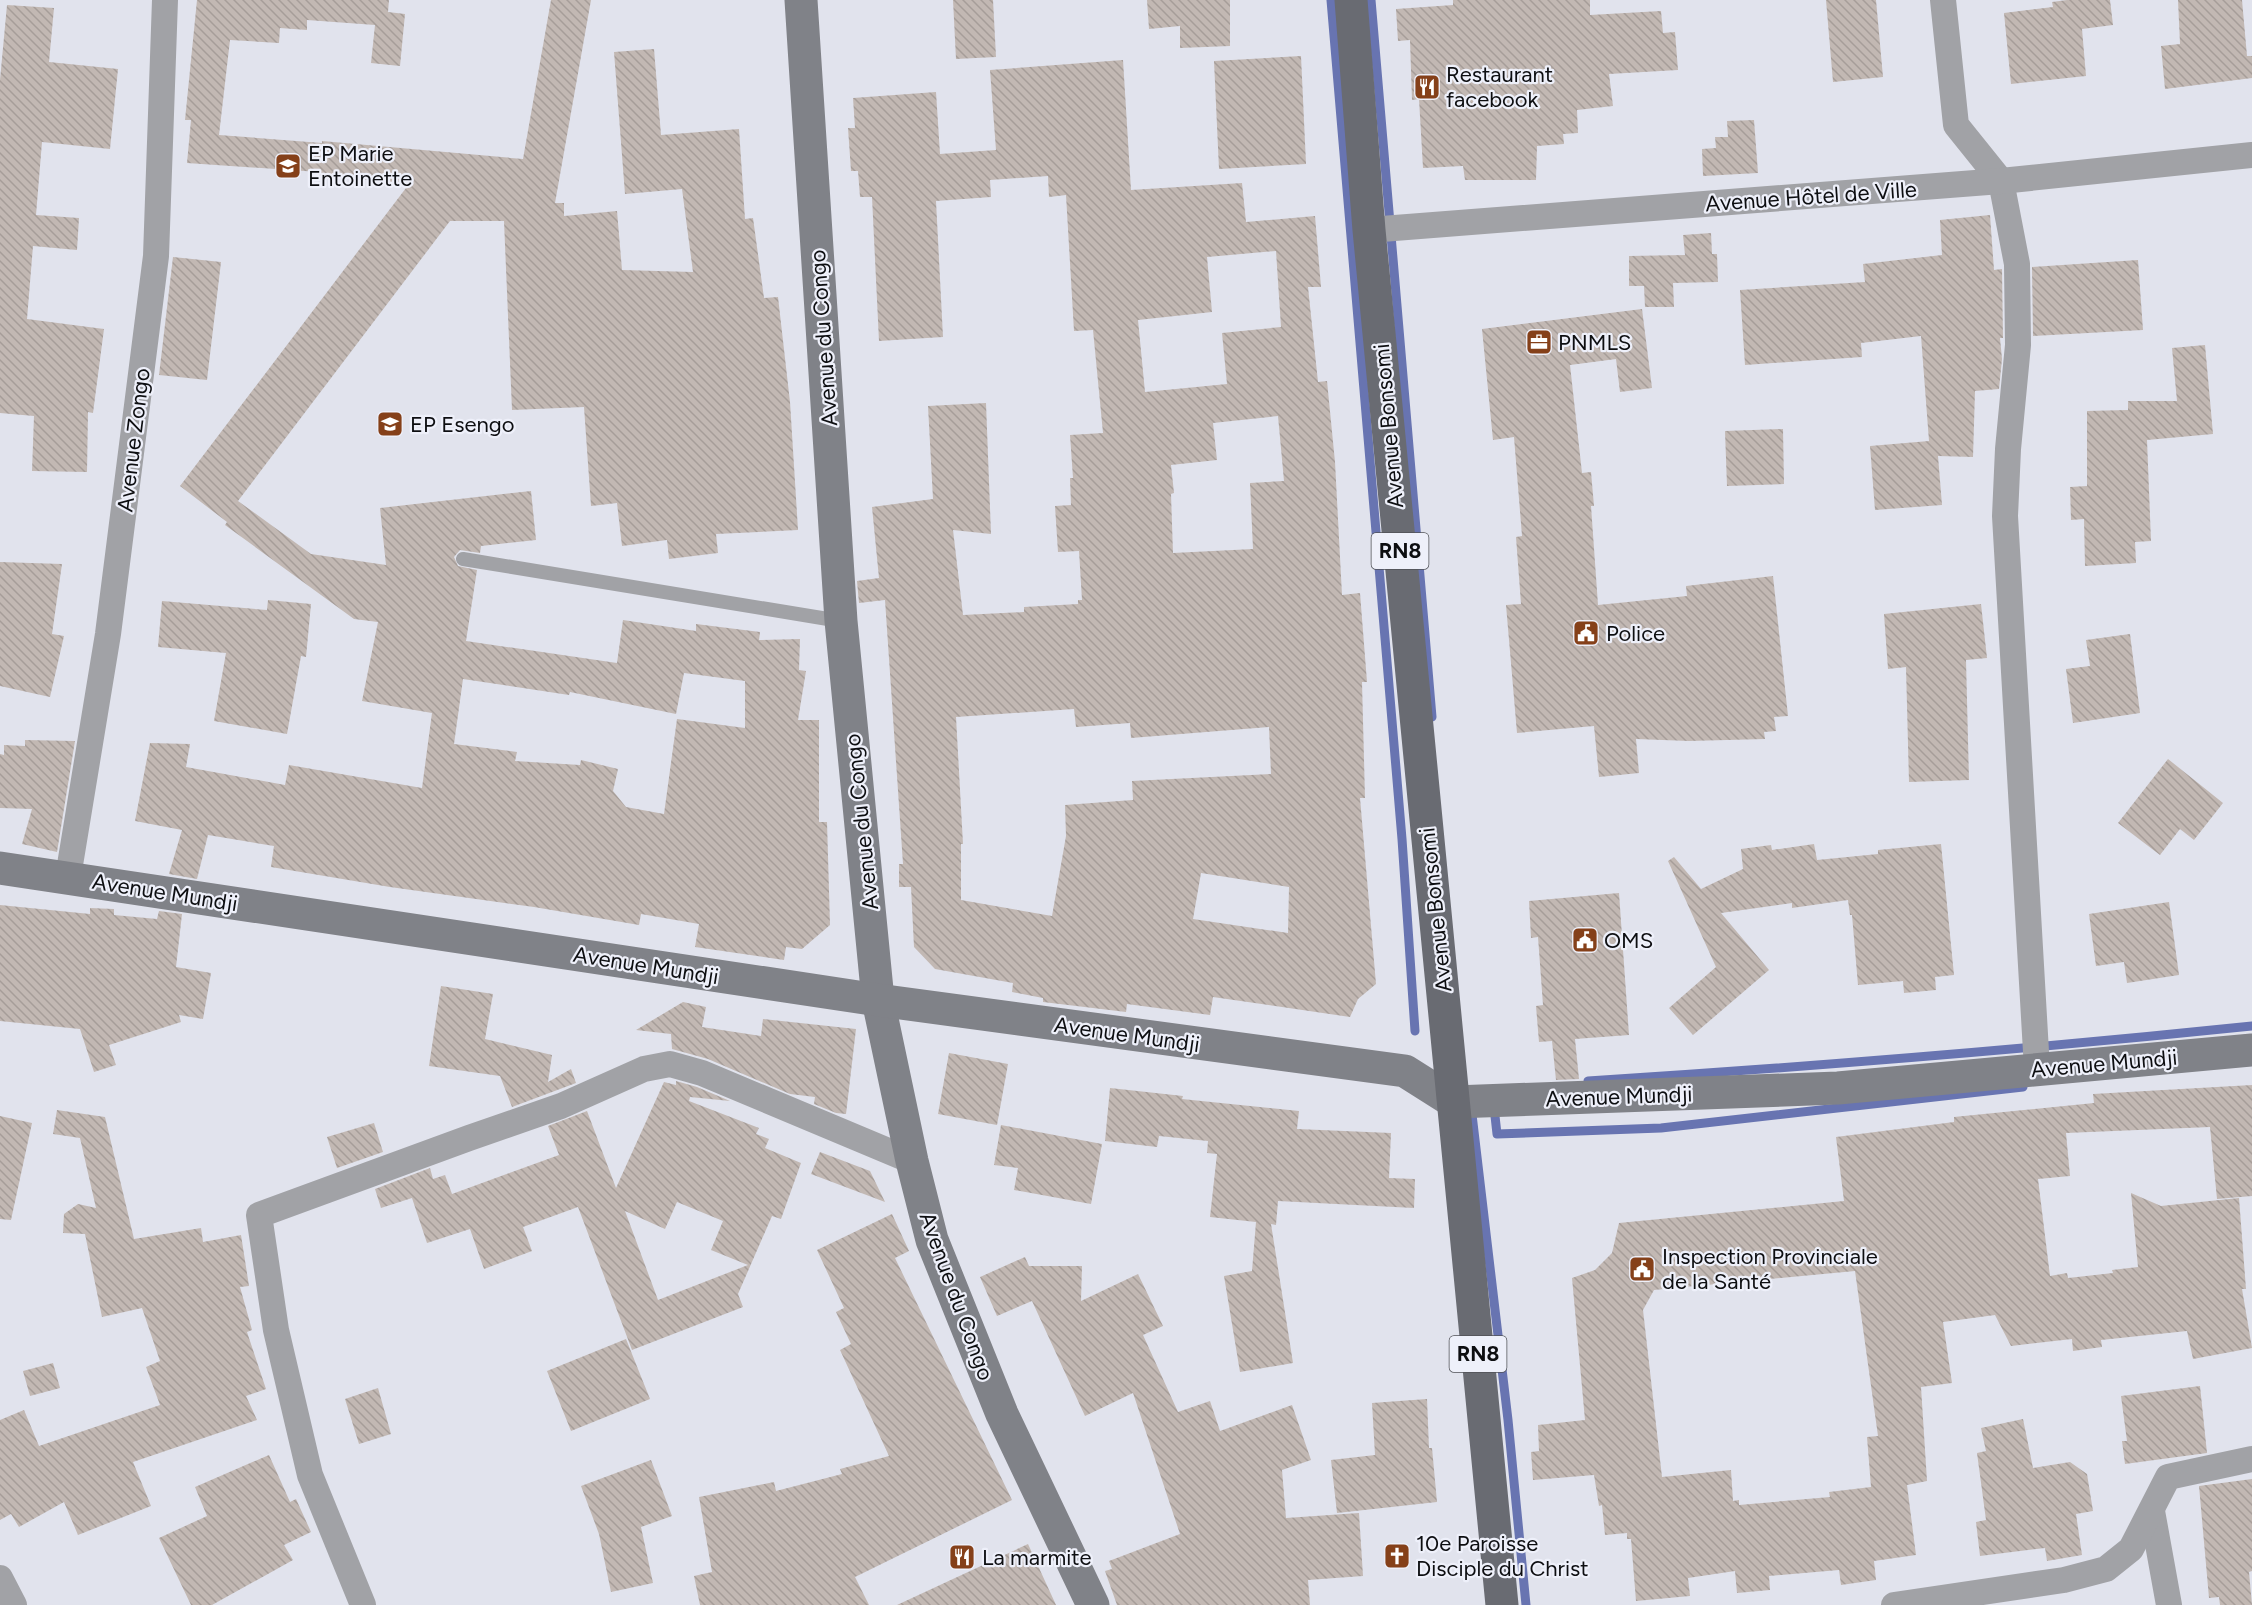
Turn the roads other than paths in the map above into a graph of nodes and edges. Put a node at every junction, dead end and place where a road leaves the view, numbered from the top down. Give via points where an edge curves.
1 (165, 0) edge
2 (801, 0) edge
3 (1351, 0) edge
4 (1943, 0) edge
5 (2252, 155) edge
6 (2001, 181) junction
7 (1369, 230) junction
8 (463, 560) dead end
9 (841, 621) junction
10 (0, 868) edge
11 (69, 877) junction
12 (878, 1000) junction
13 (2252, 1050) edge
14 (2037, 1069) junction
15 (1454, 1102) junction
16 (912, 1161) junction
17 (2252, 1459) edge
18 (2152, 1511) junction
19 (0, 1578) edge
20 (14, 1605) edge
21 (363, 1605) edge
22 (1093, 1605) edge
23 (1502, 1605) edge
24 (1894, 1605) edge
25 (2169, 1605) edge

1 - 11 street, Avenue Zongo via 156,256 108,634
2 - 9 street, Avenue du Congo
3 - 7 main road, Avenue Bonsomi / RN8
4 - 6 street via 1956,125
5 - 6 street, Avenue Hôtel de Ville
6 - 7 street, Avenue Hôtel de Ville
6 - 14 street via 2017,264 2018,345 2005,516
7 - 15 main road, Avenue Bonsomi / RN8
8 - 9 lane
9 - 12 street, Avenue du Congo
10 - 11 street, Avenue Mundji
11 - 12 street, Avenue Mundji
12 - 15 street, Avenue Mundji via 1405,1071
12 - 16 street, Avenue du Congo
13 - 14 street, Avenue Mundji
14 - 15 street, Avenue Mundji via 1838,1088
15 - 23 main road, RN8
16 - 21 street via 670,1064 644,1069 561,1106 260,1215 276,1330 310,1475
16 - 22 street, Avenue du Congo via 932,1240 1002,1414
17 - 18 street via 2168,1477
18 - 24 street via 2131,1549 2106,1569 2064,1580
18 - 25 street
19 - 20 street

